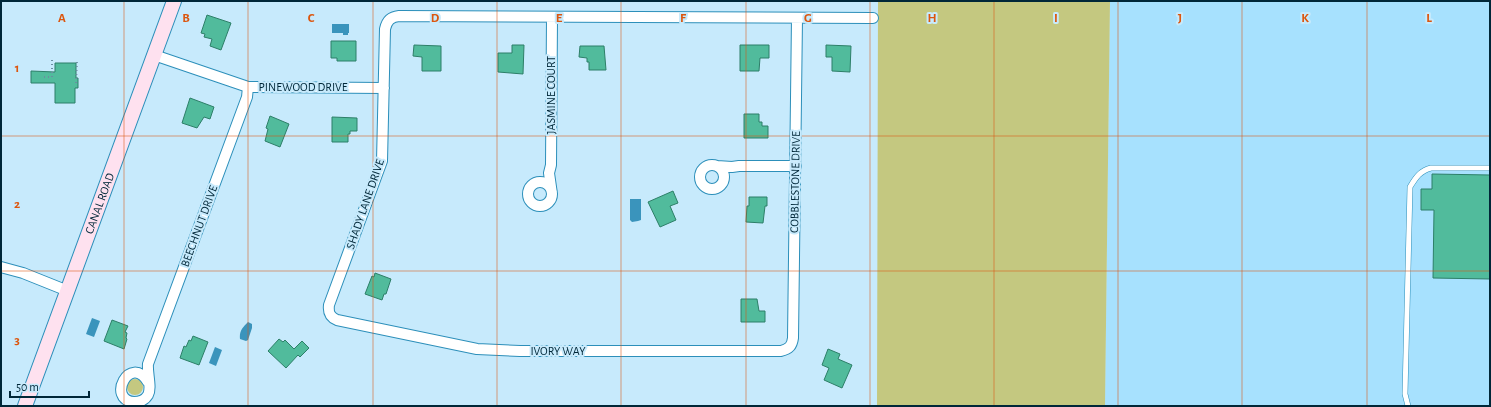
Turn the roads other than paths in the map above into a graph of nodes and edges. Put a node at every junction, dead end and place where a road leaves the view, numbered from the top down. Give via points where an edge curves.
1 (174, 1) edge
2 (552, 17) junction
3 (797, 18) junction
4 (873, 18) dead end
5 (154, 55) junction
6 (248, 87) junction
7 (384, 88) junction
8 (717, 166) junction
9 (796, 166) junction
10 (732, 168) junction
11 (1490, 168) edge
12 (549, 173) junction
13 (724, 180) junction
14 (537, 182) junction
15 (552, 194) junction
16 (1, 267) edge
17 (68, 292) junction
18 (329, 315) joint
19 (791, 346) joint
20 (148, 364) junction
21 (133, 374) junction
22 (148, 382) junction
23 (25, 406) edge
24 (1408, 406) edge

1 - 5 street, CANAL ROAD
2 - 3 street
2 - 7 street, SHADY LANE DRIVE via 399,16 390,19 386,29
2 - 12 street, JASMINE COURT
3 - 4 street
3 - 9 street, COBBLESTONE DRIVE
5 - 6 street, PINEWOOD DRIVE
5 - 17 street, CANAL ROAD
6 - 7 street, PINEWOOD DRIVE
6 - 20 street, BEECHNUT DRIVE
7 - 18 street, SHADY LANE DRIVE via 382,161 329,305
8 - 10 street
8 - 13 street via 723,172
8 - 13 street via 709,165 703,169 700,176 702,184 708,188 716,188
9 - 10 street
9 - 19 street, COBBLESTONE DRIVE
10 - 13 street
11 - 24 lane via 1431,168 1423,170 1410,187 1405,394
12 - 14 street
12 - 15 street, JASMINE COURT
14 - 15 street via 548,186
14 - 15 street via 531,186 528,193 532,204 547,204
16 - 17 street via 23,273
17 - 23 street, CANAL ROAD
18 - 19 street, IVORY WAY via 337,320 477,349 781,350
20 - 21 street, BEECHNUT DRIVE
20 - 22 street, BEECHNUT DRIVE
21 - 22 street via 142,375
21 - 22 street, BEECHNUT DRIVE via 128,375 122,382 122,392 127,399 136,402 144,399 149,391

